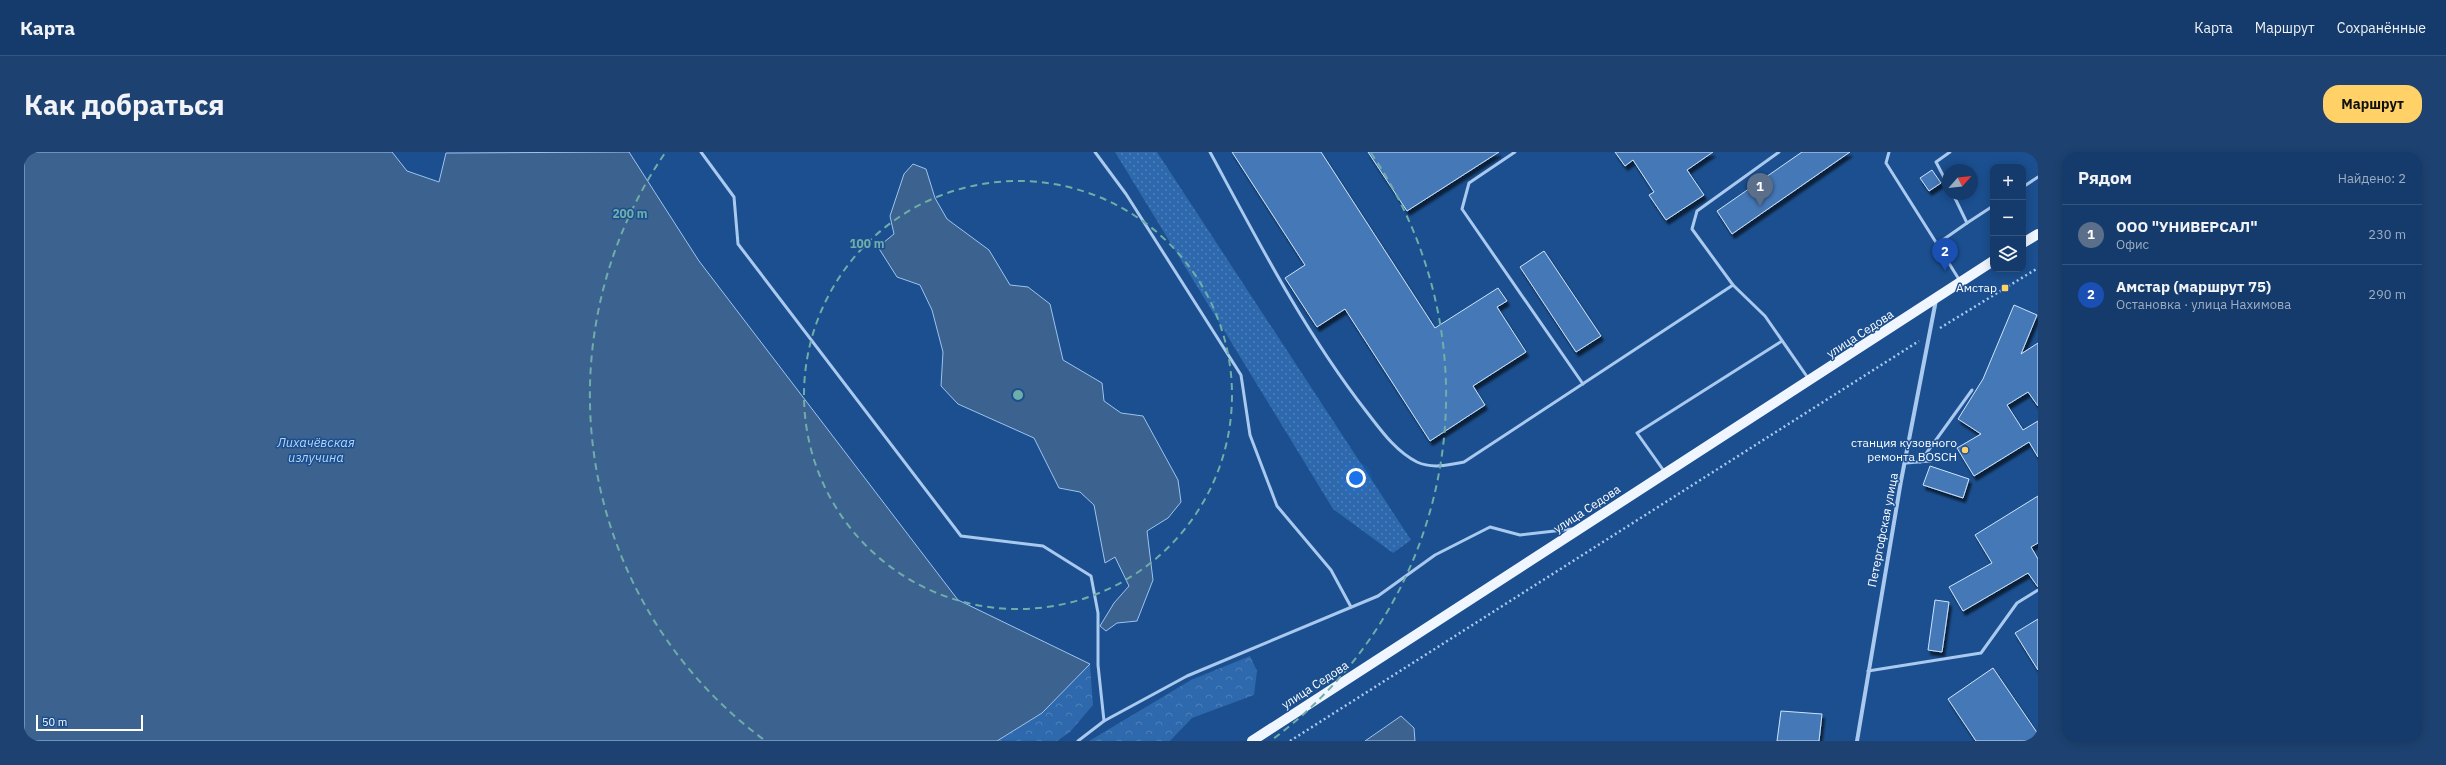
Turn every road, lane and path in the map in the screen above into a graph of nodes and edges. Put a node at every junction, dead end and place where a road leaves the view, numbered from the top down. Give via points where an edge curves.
1 (702, 152) edge
2 (1095, 152) edge
3 (1210, 152) edge
4 (1515, 152) edge
5 (1779, 152) edge
6 (1889, 152) edge
7 (1950, 152) edge
8 (1942, 174) edge
9 (2038, 177) edge
10 (2026, 185) edge
11 (1956, 200) edge
12 (1990, 208) edge
13 (1967, 224) junction
14 (2038, 234) edge
15 (2026, 241) edge
16 (1937, 244) junction
17 (1990, 264) edge
18 (2038, 268) edge
19 (1960, 282) junction
20 (1733, 284) junction
21 (1936, 300) junction
22 (1930, 333) junction
23 (1782, 341) junction
24 (1810, 381) junction
25 (1583, 384) junction
26 (1972, 390) dead end
27 (1930, 461) dead end
28 (1920, 462) junction
29 (1906, 464) junction
30 (1666, 474) junction
31 (1582, 528) junction
32 (2038, 590) edge
33 (1351, 608) junction
34 (1868, 671) junction
35 (1104, 722) junction
36 (1078, 741) edge
37 (1252, 741) edge
38 (1290, 741) edge
39 (1857, 741) edge

1 - 35 lane via 734,197 738,244 961,536 1043,546 1091,576 1098,613 1098,665
2 - 33 lane via 1126,194 1241,375 1250,435 1277,506 1331,570
3 - 25 lane via 1278,278 1338,375 1390,441 1417,462 1441,466 1464,462
4 - 25 lane via 1469,183 1462,209
5 - 20 lane via 1697,211 1692,229
6 - 16 lane via 1886,163
7 - 8 lane via 1936,162
9 - 10 lane
11 - 13 lane
12 - 13 lane
13 - 16 lane
14 - 15 main road
16 - 19 lane
17 - 19 main road
18 - 22 path
19 - 21 main road, улица Седова
20 - 23 lane via 1765,316
20 - 25 lane
21 - 22 street, Петергофская улица
21 - 24 main road, улица Седова
22 - 29 street, Петергофская улица
22 - 38 path
23 - 24 lane
23 - 30 lane via 1637,433
24 - 30 main road, улица Седова
26 - 28 lane
27 - 28 lane
28 - 29 lane
29 - 34 street, Петергофская улица via 1899,489
30 - 31 main road, улица Седова
31 - 33 lane via 1520,535 1490,527 1435,555 1378,596
31 - 37 main road, улица Седова
32 - 34 lane via 2017,602 1981,653
33 - 35 lane via 1187,676
34 - 39 street, Петергофская улица
35 - 36 lane

